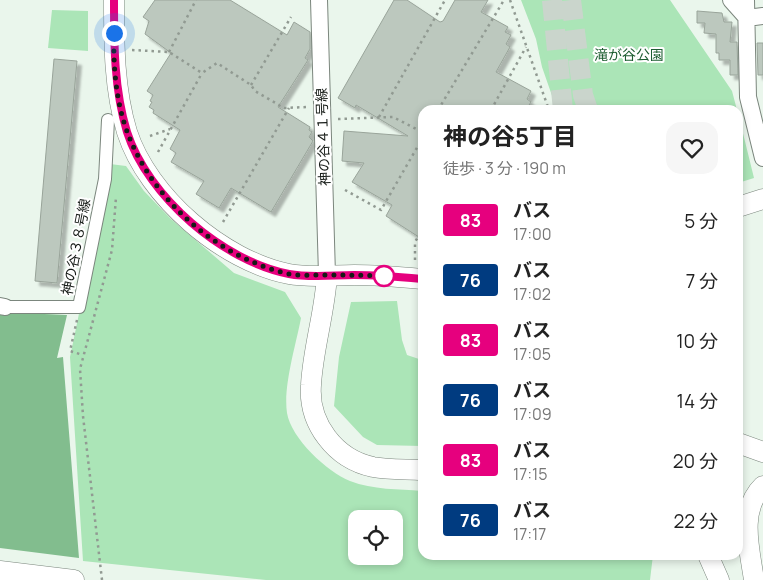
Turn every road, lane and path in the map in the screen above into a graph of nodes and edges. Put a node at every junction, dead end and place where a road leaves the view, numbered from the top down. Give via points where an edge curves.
1 (114, 0) edge
2 (196, 0) edge
3 (319, 0) edge
4 (445, 0) edge
5 (504, 0) edge
6 (510, 0) edge
7 (731, 0) edge
8 (746, 0) edge
9 (291, 17) dead end
10 (755, 17) edge
11 (526, 47) junction
12 (132, 50) dead end
13 (169, 52) junction
14 (202, 72) junction
15 (251, 85) junction
16 (441, 105) edge
17 (494, 105) edge
18 (547, 105) edge
19 (314, 107) dead end
20 (289, 108) junction
21 (379, 117) junction
22 (337, 119) dead end
23 (108, 120) dead end
24 (171, 128) junction
25 (418, 130) edge
26 (760, 130) edge
27 (150, 136) dead end
28 (418, 146) edge
29 (158, 152) dead end
30 (763, 158) edge
31 (116, 188) dead end
32 (345, 190) dead end
33 (763, 199) edge
34 (743, 205) edge
35 (222, 222) dead end
36 (418, 238) edge
37 (415, 260) dead end
38 (327, 275) junction
39 (418, 279) edge
40 (3, 306) edge
41 (79, 307) junction
42 (84, 355) junction
43 (743, 444) edge
44 (763, 452) edge
45 (418, 470) edge
46 (763, 486) edge
47 (743, 558) edge
48 (710, 560) edge
49 (721, 560) edge
50 (0, 570) edge
51 (74, 580) edge
52 (102, 580) edge
53 (719, 580) edge
54 (727, 580) edge
55 (750, 580) edge
56 (754, 580) edge

1 - 38 street via 116,80 122,112 128,133 150,175 185,217 213,241 251,262 290,275
2 - 13 path
3 - 38 street, 神の谷４１号線
4 - 21 path
5 - 16 path
6 - 11 path
7 - 10 street
8 - 10 street
9 - 15 path
10 - 26 street via 748,97
11 - 17 path
11 - 18 path
12 - 13 path
13 - 14 path
14 - 15 path via 217,63
14 - 24 path
15 - 20 path via 255,91
19 - 20 path
20 - 35 path
21 - 22 path
21 - 25 path via 393,117
23 - 41 street, 神の谷３８号線 via 104,179
24 - 27 path
24 - 29 path
26 - 30 street
28 - 32 path via 381,210
31 - 42 path via 112,250
33 - 34 street
36 - 37 path
38 - 39 street
38 - 45 street via 310,387 313,413 321,429 340,452 362,464
40 - 41 street, 神の谷３８号線
41 - 42 path via 70,351
42 - 52 path via 80,369 83,416
43 - 44 street
46 - 56 street via 753,501 749,516 748,538
47 - 55 street
48 - 53 street
49 - 54 street
50 - 51 street

